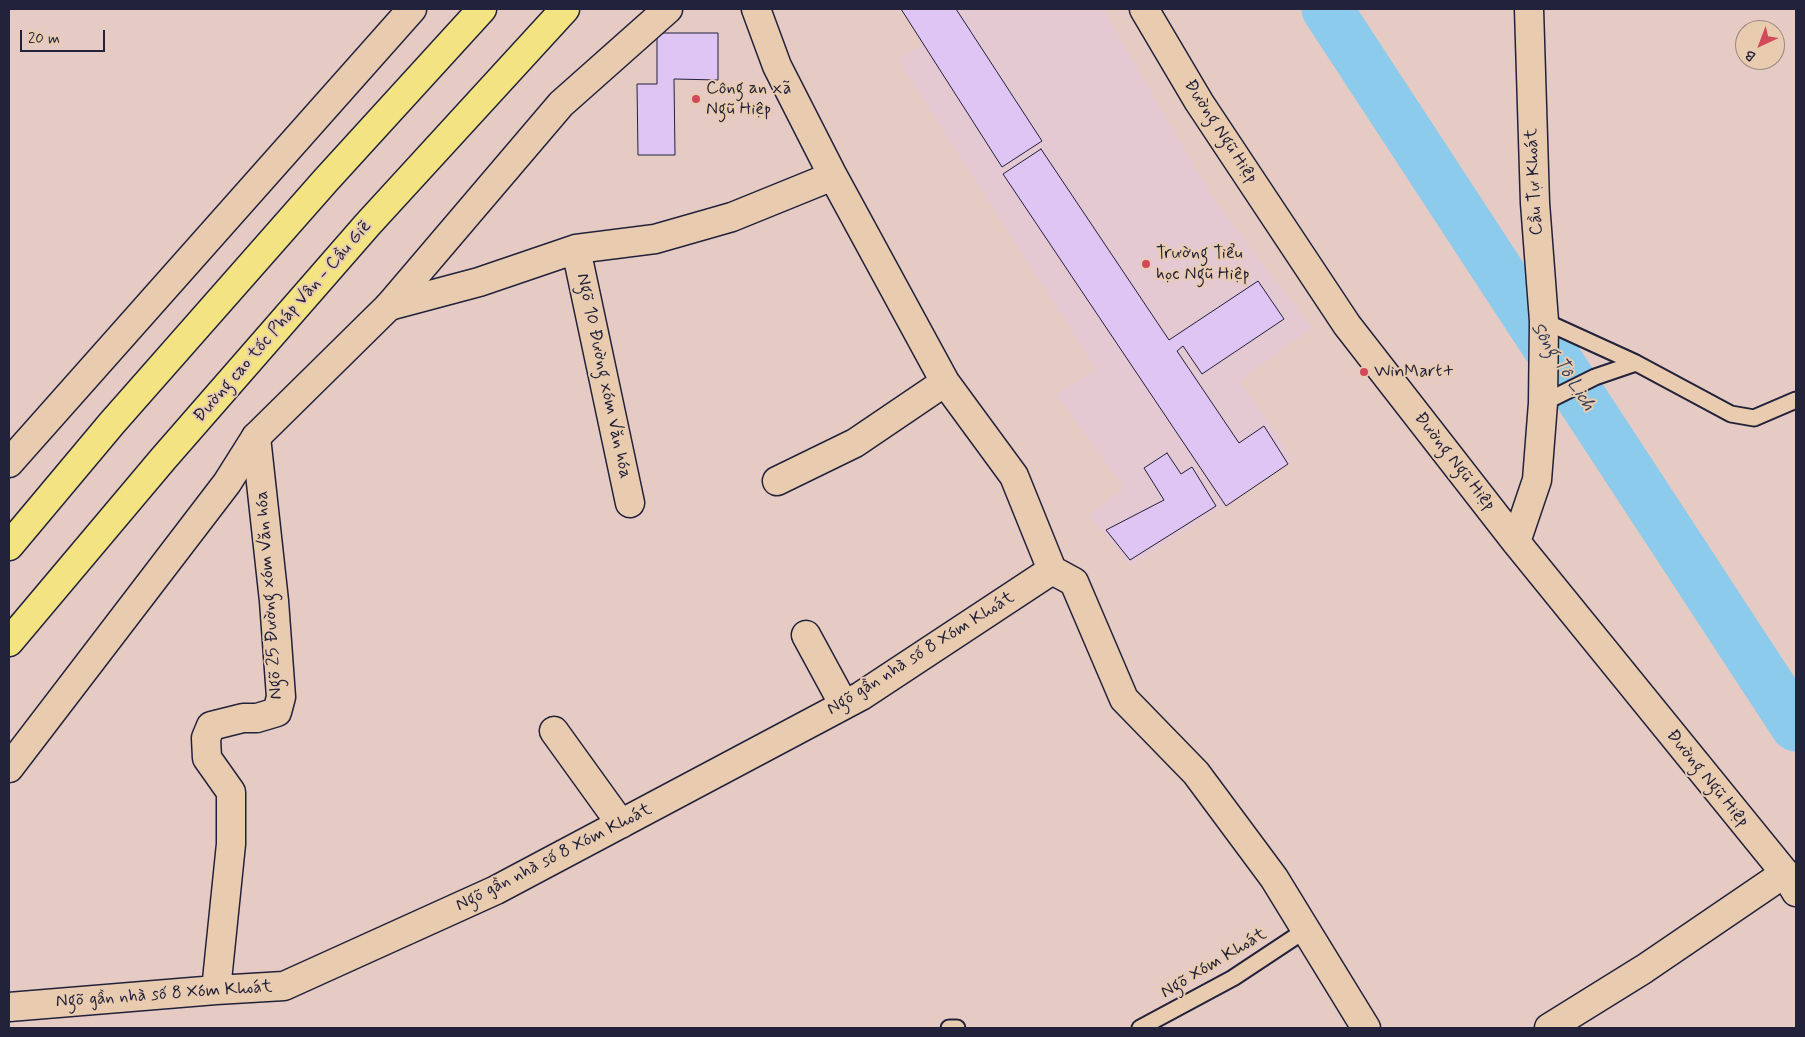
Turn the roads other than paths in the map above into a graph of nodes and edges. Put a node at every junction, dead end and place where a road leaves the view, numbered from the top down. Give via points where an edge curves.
1 (412, 9) edge
2 (482, 9) edge
3 (565, 9) edge
4 (668, 9) edge
5 (756, 9) edge
6 (1144, 9) edge
7 (1529, 9) edge
8 (833, 176) junction
9 (576, 249) junction
10 (389, 306) junction
11 (1544, 321) junction
12 (1636, 363) junction
13 (945, 382) junction
14 (1796, 400) edge
15 (1542, 413) junction
16 (256, 437) junction
17 (9, 463) edge
18 (777, 481) dead end
19 (630, 503) dead end
20 (1516, 542) junction
21 (9, 546) edge
22 (1052, 570) junction
23 (806, 635) dead end
24 (9, 642) edge
25 (844, 705) junction
26 (554, 731) dead end
27 (9, 768) edge
28 (621, 824) junction
29 (1791, 882) edge
30 (1307, 930) junction
31 (216, 990) junction
32 (9, 1007) edge
33 (949, 1028) edge
34 (957, 1028) edge
35 (1140, 1028) edge
36 (1366, 1028) edge
37 (1549, 1028) edge

1 - 17 street
2 - 21 highway via 118,416
3 - 24 highway, Đường cao tốc Pháp Vân - Cầu Giẽ via 361,232
4 - 10 street via 560,104
5 - 8 street via 777,66
6 - 20 street, Đường Ngũ Hiệp via 1199,102 1347,326
7 - 11 street, Cầu Tự Khoát via 1535,203
8 - 9 street, Ngõ 10 Đường xóm Văn hóa via 722,220 655,239
8 - 13 street
9 - 10 street, Ngõ 10 Đường xóm Văn hóa via 479,282
9 - 19 street, Ngõ 10 Đường xóm Văn hóa
10 - 16 street
11 - 12 lane
11 - 15 street, Cầu Tự Khoát
12 - 14 lane via 1732,414 1754,418
12 - 15 lane via 1595,377
13 - 18 street via 855,443
13 - 22 street via 1014,476
15 - 20 street, Cầu Tự Khoát via 1536,480
16 - 27 street via 227,482
16 - 31 street, Ngõ 25 Đường xóm Văn hóa via 281,697 278,712 211,726 206,738 207,758 231,792 231,844
20 - 29 street, Đường Ngũ Hiệp
22 - 25 street, Ngõ gần nhà số 8 Xóm Khoát
22 - 30 street via 1074,582 1124,699 1196,772 1274,878
23 - 25 street
25 - 28 street, Ngõ gần nhà số 8 Xóm Khoát
26 - 28 street
28 - 31 street, Ngõ gần nhà số 8 Xóm Khoát via 496,890 284,986
29 - 37 street
30 - 35 lane, Ngõ Xóm Khoát via 1233,978
30 - 36 street
31 - 32 street, Ngõ gần nhà số 8 Xóm Khoát
33 - 34 lane

